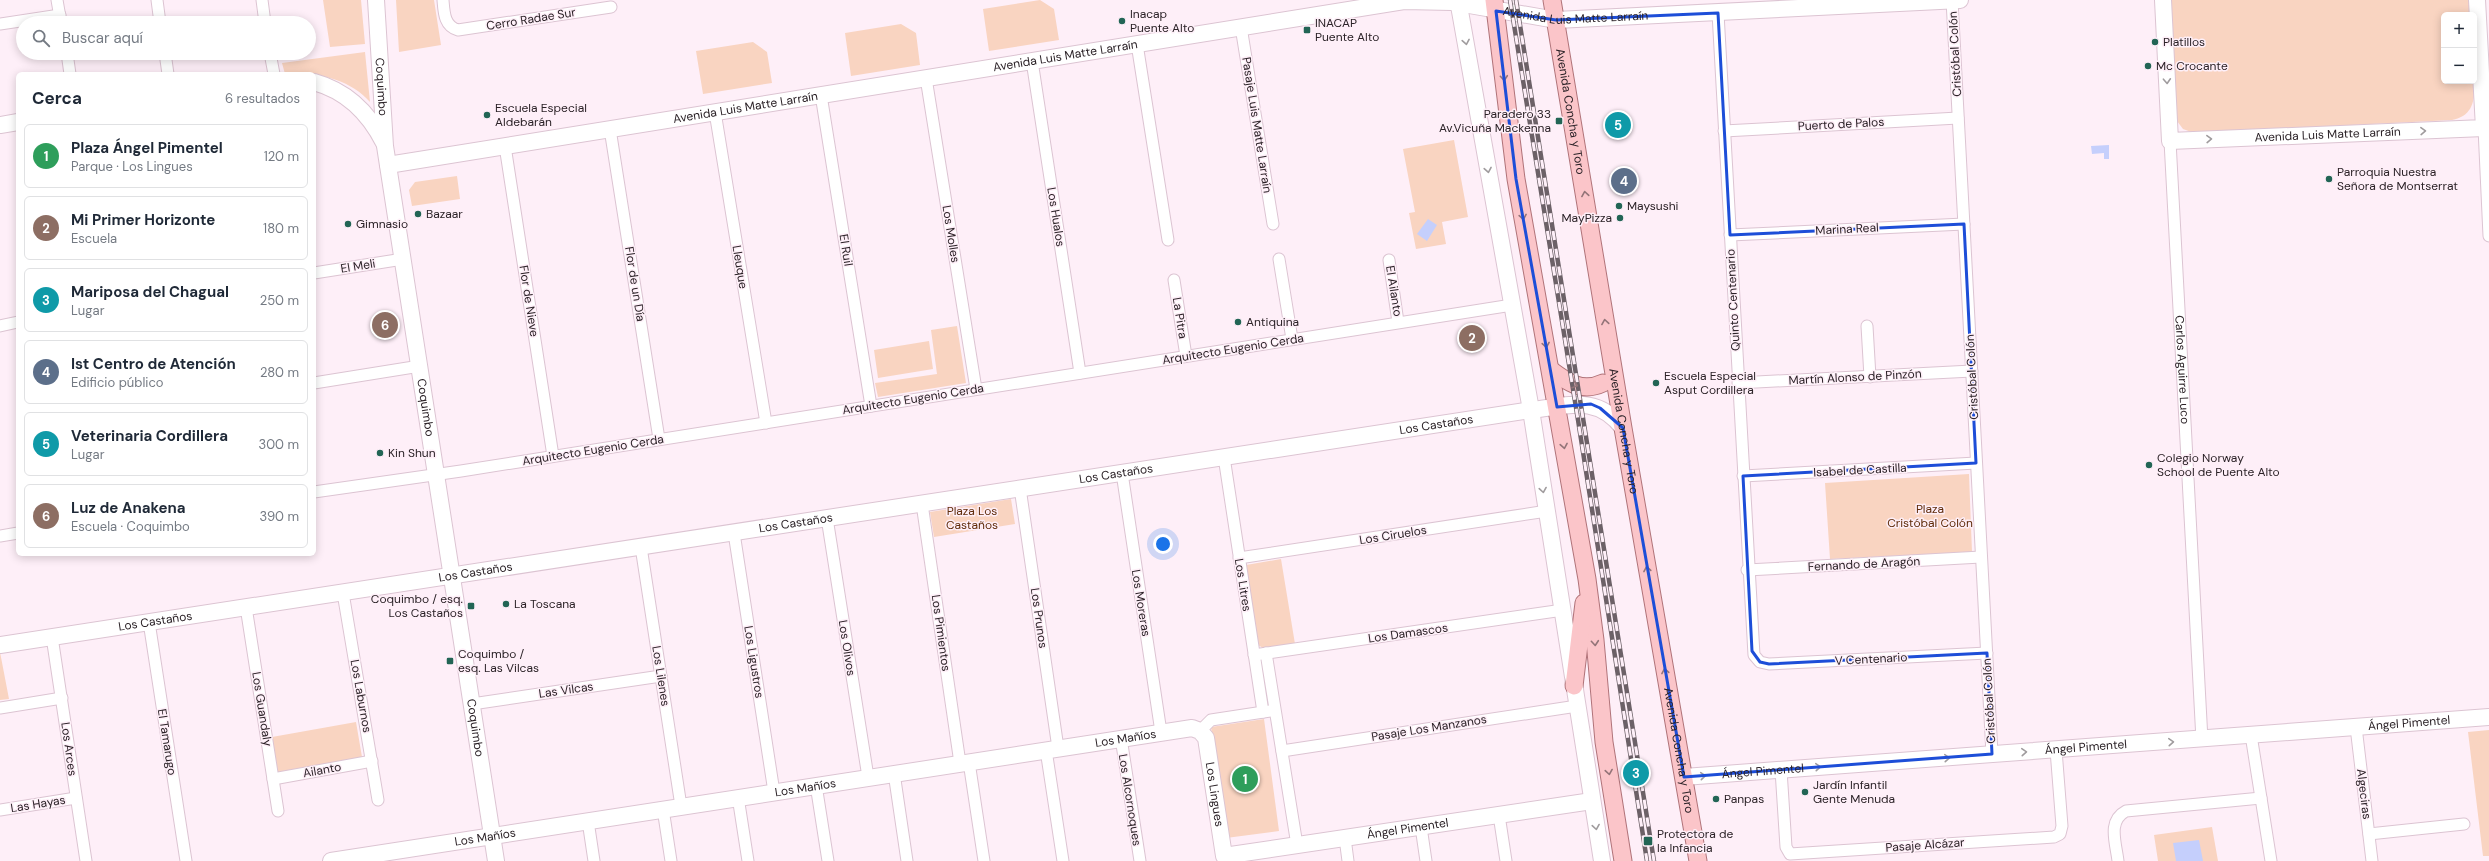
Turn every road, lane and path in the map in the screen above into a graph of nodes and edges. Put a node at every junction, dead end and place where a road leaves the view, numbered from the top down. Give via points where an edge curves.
1 (57, 0) edge
2 (157, 0) edge
3 (262, 0) edge
4 (376, 0) edge
5 (442, 0) edge
6 (1552, 0) edge
7 (1952, 0) edge
8 (1960, 0) edge
9 (2163, 0) edge
10 (2477, 0) edge
11 (1459, 2) edge
12 (1849, 3) edge
13 (611, 6) dead end
14 (1495, 6) edge
15 (1745, 6) edge
16 (1718, 13) junction
17 (60, 16) edge
18 (159, 16) edge
19 (264, 16) edge
20 (1556, 20) junction
21 (16, 23) edge
22 (0, 24) edge
23 (1241, 27) junction
24 (1137, 44) junction
25 (68, 60) edge
26 (166, 60) edge
27 (271, 60) edge
28 (1032, 61) junction
29 (70, 72) edge
30 (168, 72) edge
31 (274, 72) edge
32 (926, 78) junction
33 (316, 83) edge
34 (821, 95) junction
35 (715, 112) junction
36 (1958, 118) junction
37 (16, 122) edge
38 (0, 125) edge
39 (2484, 128) junction
40 (610, 129) junction
41 (1724, 131) junction
42 (2170, 141) junction
43 (385, 146) junction
44 (505, 146) junction
45 (388, 165) junction
46 (1273, 224) dead end
47 (1964, 224) junction
48 (1730, 235) junction
49 (2489, 236) edge
50 (1168, 240) dead end
51 (403, 259) junction
52 (1279, 259) dead end
53 (1389, 260) dead end
54 (316, 273) edge
55 (1174, 280) dead end
56 (1512, 304) junction
57 (16, 322) edge
58 (1398, 322) junction
59 (0, 326) edge
60 (1867, 326) dead end
61 (1292, 339) junction
62 (1186, 356) junction
63 (1612, 361) junction
64 (420, 366) junction
65 (1551, 370) junction
66 (1972, 371) junction
67 (1080, 373) junction
68 (1870, 377) junction
69 (316, 383) edge
70 (1603, 383) junction
71 (1738, 383) junction
72 (976, 389) junction
73 (1591, 404) junction
74 (870, 406) junction
75 (1557, 407) junction
76 (1531, 410) junction
77 (766, 423) junction
78 (1623, 428) junction
79 (659, 439) junction
80 (553, 456) junction
81 (1224, 457) junction
82 (1976, 463) junction
83 (1122, 473) junction
84 (436, 474) junction
85 (1743, 476) junction
86 (1020, 488) junction
87 (316, 492) edge
88 (922, 504) junction
89 (1547, 511) junction
90 (827, 518) junction
91 (734, 532) junction
92 (16, 533) edge
93 (0, 536) edge
94 (640, 547) junction
95 (1982, 557) junction
96 (1239, 558) junction
97 (1747, 570) junction
98 (452, 576) junction
99 (1587, 579) junction
100 (343, 593) junction
101 (246, 607) junction
102 (1563, 610) junction
103 (148, 622) junction
104 (52, 637) junction
105 (0, 645) edge
106 (1266, 653) junction
107 (1986, 653) junction
108 (1254, 655) junction
109 (1756, 659) joint
110 (661, 676) junction
111 (1574, 686) junction
112 (62, 698) junction
113 (472, 704) junction
114 (1577, 706) junction
115 (0, 708) edge
116 (1275, 711) junction
117 (1263, 712) junction
118 (2489, 717) edge
119 (2356, 727) junction
120 (1200, 730) junction
121 (1161, 732) junction
122 (2252, 735) junction
123 (1121, 738) junction
124 (2202, 740) junction
125 (1052, 749) junction
126 (2056, 750) junction
127 (1282, 751) junction
128 (1992, 754) junction
129 (372, 761) junction
130 (965, 762) junction
131 (1781, 770) junction
132 (894, 773) junction
133 (868, 777) junction
134 (1684, 777) junction
135 (273, 779) junction
136 (816, 785) junction
137 (774, 792) junction
138 (738, 797) junction
139 (76, 798) junction
140 (2261, 798) junction
141 (378, 800) dead end
142 (1592, 801) junction
143 (681, 806) junction
144 (663, 809) junction
145 (0, 810) edge
146 (278, 812) dead end
147 (1499, 815) junction
148 (588, 820) junction
149 (2464, 824) dead end
150 (1421, 827) junction
151 (2368, 834) junction
152 (492, 835) junction
153 (1345, 838) junction
154 (1297, 845) junction
155 (400, 856) edge
156 (1224, 859) edge
157 (86, 861) edge
158 (186, 861) edge
159 (331, 861) edge
160 (496, 861) edge
161 (594, 861) edge
162 (671, 861) edge
163 (748, 861) edge
164 (828, 861) edge
165 (907, 861) edge
166 (984, 861) edge
167 (1063, 861) edge
168 (1140, 861) edge
169 (1348, 861) edge
170 (1426, 861) edge
171 (1506, 861) edge
172 (1602, 861) edge
173 (1622, 861) edge
174 (1698, 861) edge
175 (2118, 861) edge
176 (2271, 861) edge
177 (2372, 861) edge

1 - 17 street
2 - 18 street
3 - 19 street
4 - 43 street, Coquimbo
5 - 13 street, Cerro Radae Sur via 446,21 451,27 461,30
6 - 20 main road, Avenida Concha y Toro
7 - 8 street, Avenida Luis Matte Larraín
7 - 12 street, Avenida Luis Matte Larraín
7 - 36 street, Cristóbal Colón
9 -> 42 street, Carlos Aguirre Luco
10 - 39 street
11 - 14 street, Avenida Luis Matte Larraín
11 - 23 street, Avenida Luis Matte Larraín via 1404,1
11 -> 56 street
12 - 15 street, Avenida Luis Matte Larraín
14 - 20 street, Avenida Luis Matte Larraín
14 -> 65 main road via 1515,172
15 - 16 street, Avenida Luis Matte Larraín
16 - 20 street, Avenida Luis Matte Larraín
16 - 41 street, Quinto Centenario
63 -> 20 main road, Avenida Concha y Toro
21 - 22 street
23 - 24 street, Avenida Luis Matte Larraín
23 - 46 street, Pasaje Luis Matte Larraín
24 - 28 street, Avenida Luis Matte Larraín
24 - 50 street
25 - 29 street
26 - 30 street
27 - 31 street
28 - 32 street, Avenida Luis Matte Larraín
28 - 67 street, Los Hualos
32 - 34 street, Avenida Luis Matte Larraín
32 - 72 street, Los Molles
33 - 43 street via 332,88 360,107 371,120
34 - 35 street, Avenida Luis Matte Larraín
34 - 74 street, El Ruil
35 - 40 street, Avenida Luis Matte Larraín
35 - 77 street, Lleuque
36 - 41 street, Puerto de Palos
36 - 47 street, Cristóbal Colón
37 - 38 street
42 -> 39 street, Avenida Luis Matte Larraín
39 - 49 street
40 - 44 street, Avenida Luis Matte Larraín
40 - 79 street, Flor de un Día
41 - 48 street, Quinto Centenario
42 - 124 street, Carlos Aguirre Luco
43 - 45 street, Coquimbo
44 - 45 street, Avenida Luis Matte Larraín
44 - 80 street, Flor de Nieve
45 - 51 street, Coquimbo
47 - 48 street, Marina Real
47 - 66 street, Cristóbal Colón
48 - 71 street, Quinto Centenario
51 - 54 street, El Meli
51 - 64 street, Coquimbo
52 - 61 street
53 - 58 street, El Ailanto
55 - 62 street, La Pitra
56 - 58 street, Arquitecto Eugenio Cerda
56 - 76 street
57 - 59 street
58 - 61 street, Arquitecto Eugenio Cerda
60 - 68 street
61 - 62 street, Arquitecto Eugenio Cerda
62 - 67 street, Arquitecto Eugenio Cerda
63 - 70 street
63 - 78 main road, Avenida Concha y Toro
64 - 69 street
64 - 84 street, Coquimbo
65 -> 70 main road via 1579,387
65 - 75 main road
66 - 68 street, Martín Alonso de Pinzón
66 - 82 street, Cristóbal Colón
67 - 72 street, Arquitecto Eugenio Cerda
68 - 71 street, Martín Alonso de Pinzón
70 - 73 street
71 - 85 street, Quinto Centenario
72 - 74 street, Arquitecto Eugenio Cerda
73 - 75 street, Los Castaños
73 - 78 street via 1609,413
74 - 77 street, Arquitecto Eugenio Cerda
75 - 76 street, Los Castaños
75 -> 99 main road
76 - 81 street, Los Castaños
76 -> 89 street
77 - 79 street, Arquitecto Eugenio Cerda
134 -> 78 main road, Avenida Concha y Toro
79 - 80 street, Arquitecto Eugenio Cerda
80 - 84 street, Arquitecto Eugenio Cerda
81 - 83 street, Los Castaños
81 - 96 street, Los Litres
82 - 85 street, Isabel de Castilla
82 - 95 street, Cristóbal Colón
83 - 86 street, Los Castaños
83 - 121 street, Los Moreras
84 - 87 street, Arquitecto Eugenio Cerda
84 - 98 street, Coquimbo
85 - 97 street, Quinto Centenario
86 - 88 street, Los Castaños
86 - 125 street, Los Prunos
88 - 90 street, Los Castaños
88 - 130 street, Los Pimientos
89 - 96 street, Los Ciruelos
89 - 102 street
90 - 91 street, Los Castaños
90 - 133 street, Los Olivos
91 - 94 street, Los Castaños
91 - 137 street, Los Ligustros
92 - 93 street
94 - 98 street, Los Castaños
94 - 110 street, Los Lilenes
95 - 97 street, Fernando de Aragón
95 - 107 street, Cristóbal Colón
96 - 108 street, Los Litres
97 - 109 street, Quinto Centenario via 1752,647
98 - 100 street, Los Castaños
98 - 113 street, Coquimbo
99 - 111 main road
99 -> 173 main road via 1604,742
100 - 101 street, Los Castaños
100 - 129 street, Los Laburnos
101 - 103 street, Los Castaños
101 - 135 street, Los Guandaly
102 - 106 street, Los Damascos
102 - 111 street
103 - 104 street, Los Castaños
103 - 158 street, El Tamarugo
104 - 105 street, Los Castaños
104 - 112 street, Los Arces
106 - 108 street, Los Damascos
106 - 116 street
107 - 109 street, V Centenario via 1769,664
107 - 128 street, Cristóbal Colón
108 - 117 street, Los Litres
110 - 113 street, Las Vilcas
110 - 143 street, Los Lilenes
111 - 114 street
112 - 115 street
112 - 139 street, Los Arces
113 - 152 street, Coquimbo
114 - 127 street, Pasaje Los Manzanos
114 - 142 street
116 - 117 street
116 - 127 street
117 - 120 street via 1211,720
118 - 119 street, Ángel Pimentel
119 - 122 street, Ángel Pimentel
119 - 151 street, Algeciras
120 - 121 street, Los Mañíos via 1192,728
120 - 156 street, Los Lingues via 1206,738
121 - 123 street, Los Mañíos
122 - 124 street, Ángel Pimentel
122 - 140 street
123 - 125 street, Los Mañíos
123 - 168 street, Los Alcornoques
126 -> 124 street, Ángel Pimentel
125 - 130 street, Los Mañíos
125 - 167 street, Los Prunos
128 -> 126 street, Ángel Pimentel
126 - 131 street, Pasaje Alcázar via 2062,830 2054,837 1790,854 1786,847
127 - 154 street
131 -> 128 street, Ángel Pimentel
129 - 135 street, Ailanto
129 - 141 street, Los Laburnos
130 - 132 street, Los Mañíos
130 - 166 street, Los Pimientos
134 -> 131 street, Ángel Pimentel
132 - 133 street, Los Mañíos
132 - 165 street
133 - 136 street, Los Mañíos
134 - 174 main road, Avenida Concha y Toro
135 - 146 street, Los Guandaly
136 - 137 street, Los Mañíos
136 - 164 street
137 - 138 street, Los Mañíos
138 - 143 street, Los Mañíos
138 - 163 street
139 - 145 street, Las Hayas
139 - 157 street, Los Arces
140 - 175 street via 2132,809 2118,817 2114,828
140 - 176 street
142 - 147 street, Ángel Pimentel
142 -> 172 street
143 - 144 street, Los Mañíos
144 - 148 street, Los Mañíos
144 - 162 street
147 - 150 street, Ángel Pimentel
147 - 171 street
148 - 152 street, Los Mañíos
148 - 161 street
149 - 151 street
150 - 153 street, Ángel Pimentel
150 - 170 street
151 - 177 street, Algeciras
152 - 155 street, Los Mañíos
152 - 160 street, Coquimbo
153 - 154 street, Ángel Pimentel
153 - 169 street
154 - 156 street, Ángel Pimentel
155 - 159 street, Los Mañíos

